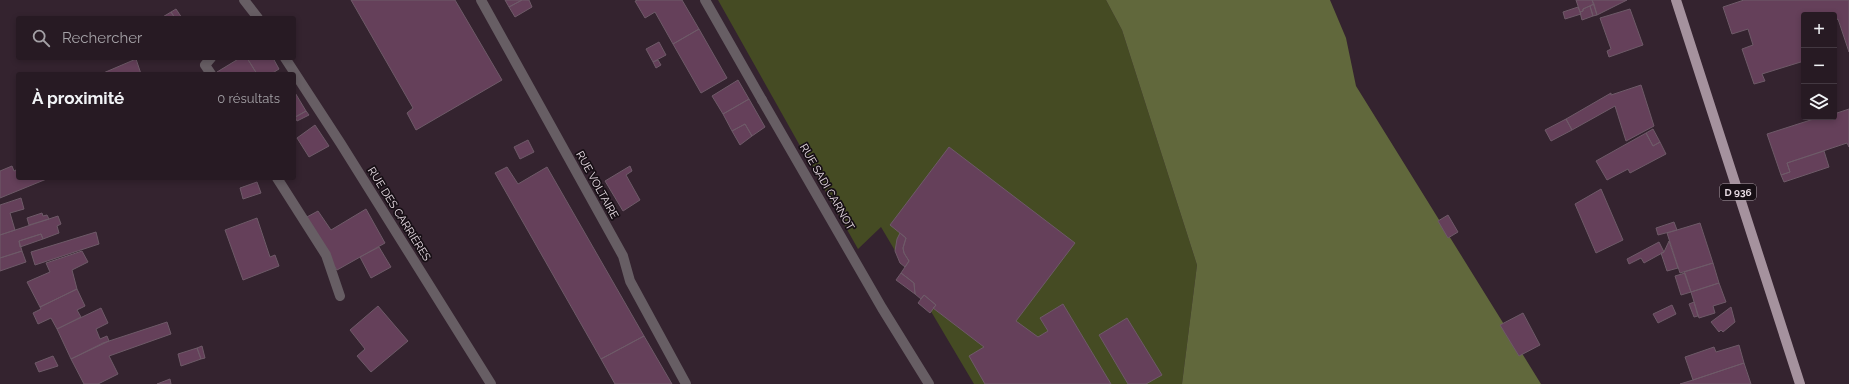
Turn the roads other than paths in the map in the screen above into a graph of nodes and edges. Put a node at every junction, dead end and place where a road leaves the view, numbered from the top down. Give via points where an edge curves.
1 (244, 0) edge
2 (481, 0) edge
3 (705, 0) edge
4 (1676, 0) edge
5 (256, 16) edge
6 (209, 60) edge
7 (286, 60) edge
8 (209, 72) edge
9 (294, 72) edge
10 (296, 75) edge
11 (278, 180) edge
12 (340, 296) dead end
13 (491, 384) edge
14 (686, 384) edge
15 (929, 384) edge
16 (1800, 384) edge

1 - 5 street
2 - 14 street, RUE VOLTAIRE via 623,256 630,281
3 - 15 street, RUE SADI CARNOT via 882,308
4 - 16 main road, D 936
6 - 8 street via 205,65
7 - 9 street, RUE DES CARRIÈRES
10 - 13 street, RUE DES CARRIÈRES
11 - 12 street via 326,255

